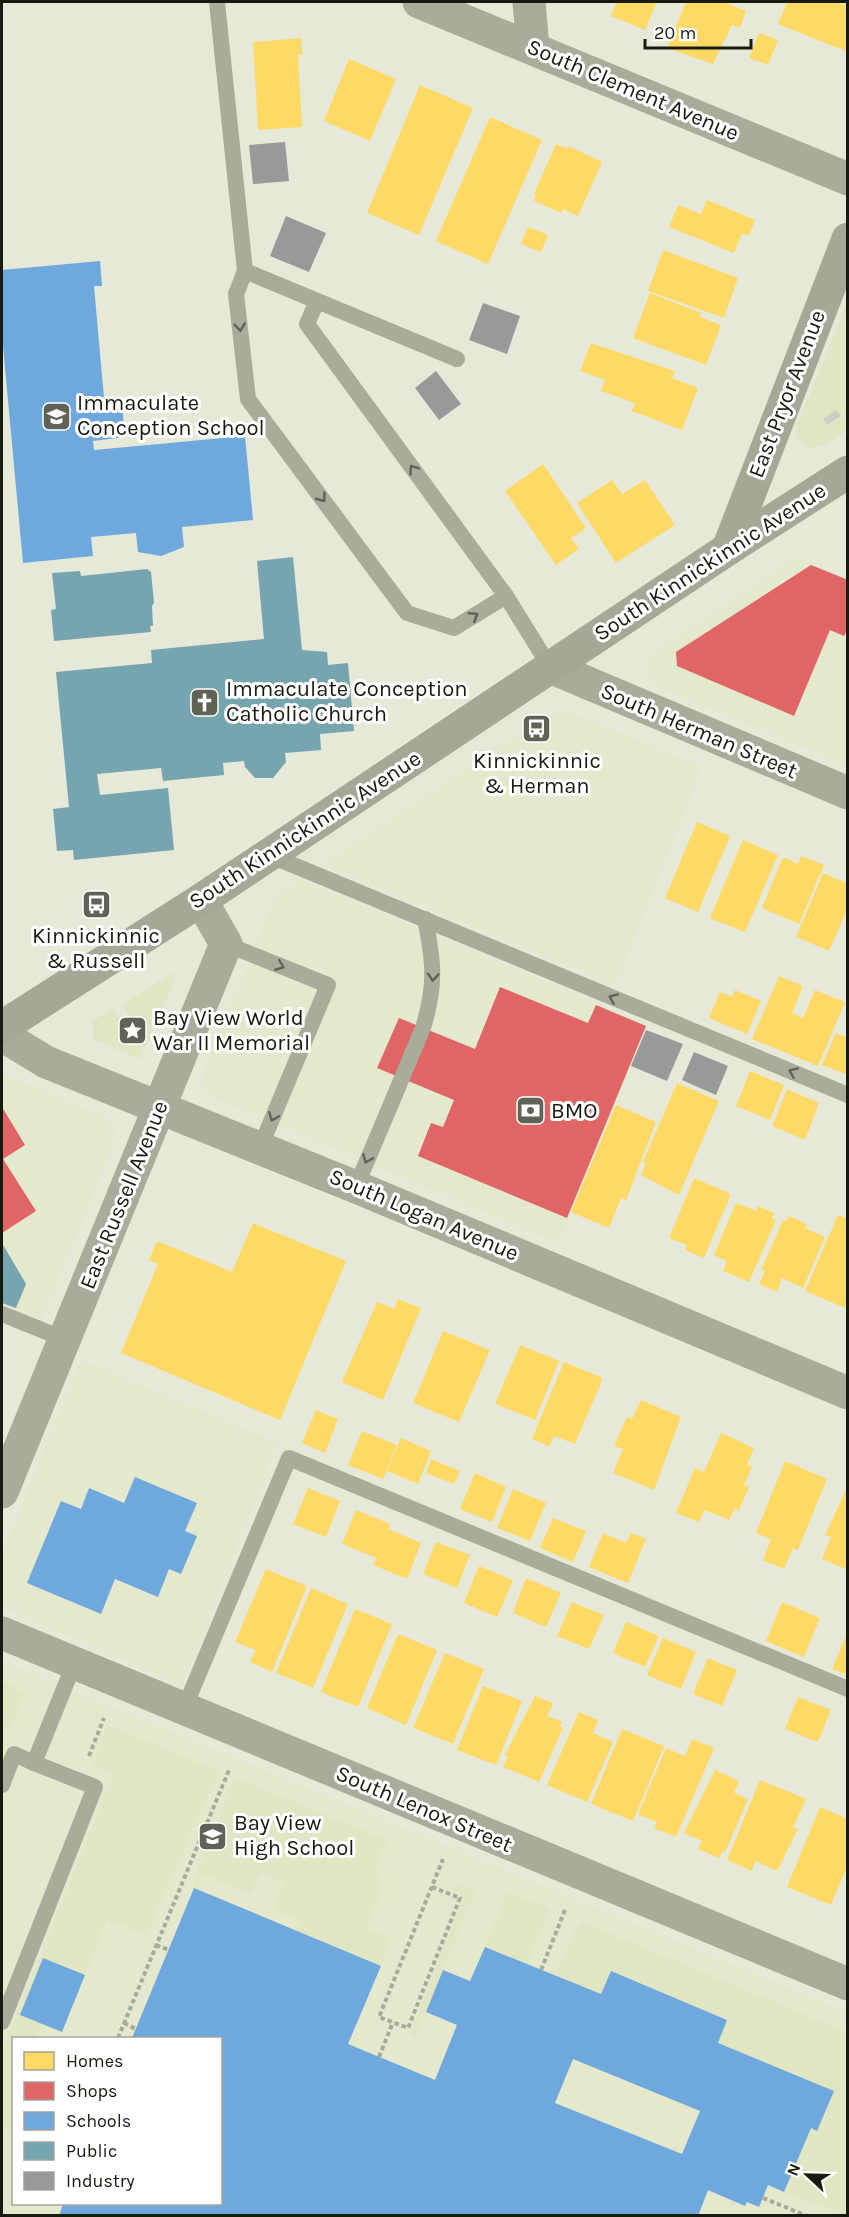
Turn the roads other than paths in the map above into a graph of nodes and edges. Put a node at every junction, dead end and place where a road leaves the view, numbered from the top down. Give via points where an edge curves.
1 (217, 2) edge
2 (419, 2) edge
3 (529, 2) edge
4 (533, 48) junction
5 (848, 179) edge
6 (848, 239) edge
7 (245, 271) junction
8 (317, 301) junction
9 (458, 359) dead end
10 (848, 472) edge
11 (728, 549) junction
12 (506, 596) junction
13 (550, 668) junction
14 (848, 793) edge
15 (269, 855) junction
16 (201, 900) junction
17 (425, 919) junction
18 (226, 944) junction
19 (2, 1027) edge
20 (2, 1035) edge
21 (848, 1095) edge
22 (160, 1107) junction
23 (260, 1148) junction
24 (356, 1186) junction
25 (2, 1314) edge
26 (64, 1340) junction
27 (848, 1393) edge
28 (2, 1492) edge
29 (2, 1633) edge
30 (74, 1664) junction
31 (848, 1689) edge
32 (184, 1709) junction
33 (34, 1763) junction
34 (2, 1785) edge
35 (848, 1984) edge
36 (2, 2022) edge

1 - 7 lane
2 - 4 street, South Clement Avenue
3 - 4 street
4 - 5 street, South Clement Avenue
6 - 11 main road, East Pryor Avenue
7 - 8 lane
7 -> 12 lane via 236,294 248,399 407,613 454,628
8 - 9 lane
12 -> 8 lane via 307,324
10 - 11 main road, South Kinnickinnic Avenue
11 - 13 main road, South Kinnickinnic Avenue
12 - 13 lane
13 - 14 street, South Herman Street
13 - 15 main road, South Kinnickinnic Avenue
15 - 16 main road, South Kinnickinnic Avenue
15 - 17 lane
16 - 18 street
16 - 19 main road, South Kinnickinnic Avenue
21 -> 17 lane
17 -> 24 lane via 434,965 431,1002
18 - 22 street, East Russell Avenue
18 -> 23 lane via 328,985
20 - 22 street, South Logan Avenue via 46,1062
22 - 23 street, South Logan Avenue
22 - 26 street, East Russell Avenue
23 - 24 street, South Logan Avenue
24 - 27 street, South Logan Avenue
25 - 26 lane
26 - 28 street, East Russell Avenue
29 - 30 street, South Lenox Street
30 - 32 street, South Lenox Street
30 - 33 lane
31 - 32 lane via 289,1458
32 - 35 street, South Lenox Street
33 - 34 lane via 14,1754
33 - 36 lane via 95,1787

